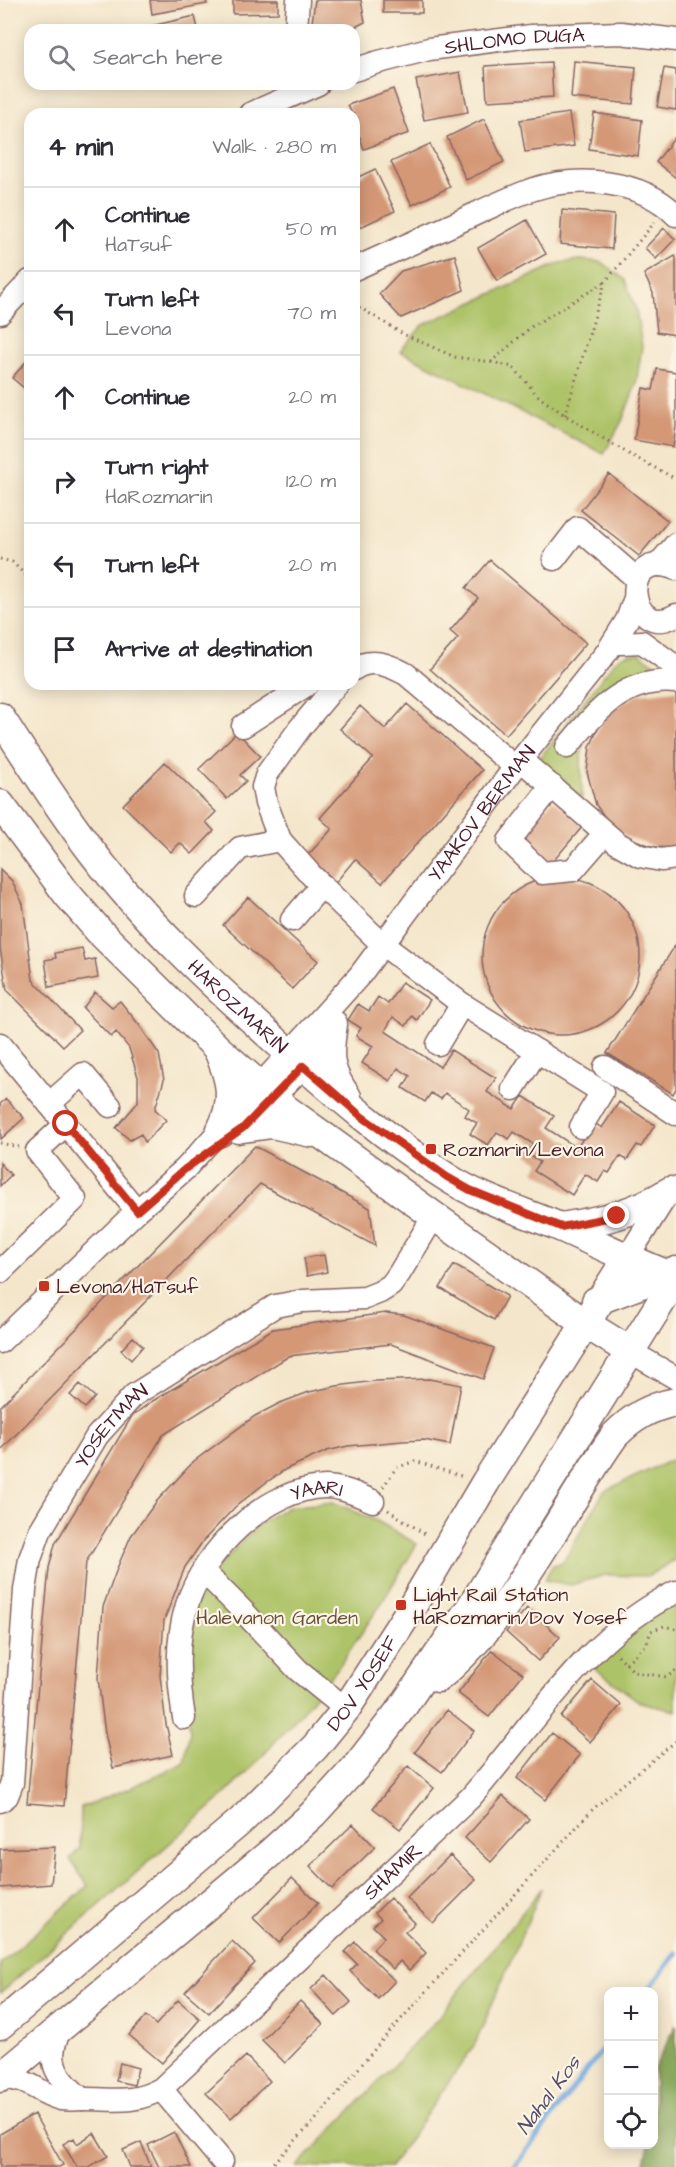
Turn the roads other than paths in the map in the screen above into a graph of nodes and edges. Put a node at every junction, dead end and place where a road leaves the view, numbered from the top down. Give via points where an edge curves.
1 (298, 0) edge
2 (296, 24) edge
3 (676, 40) edge
4 (360, 68) edge
5 (293, 90) edge
6 (261, 108) edge
7 (672, 211) edge
8 (360, 266) edge
9 (24, 287) edge
10 (0, 313) edge
11 (676, 544) edge
12 (554, 560) dead end
13 (667, 567) edge
14 (636, 589) junction
15 (672, 617) edge
16 (613, 648) junction
17 (360, 666) edge
18 (676, 666) edge
19 (676, 682) edge
20 (299, 690) edge
21 (325, 690) edge
22 (0, 717) edge
23 (243, 726) dead end
24 (567, 747) dead end
25 (518, 764) junction
26 (552, 786) junction
27 (0, 804) edge
28 (605, 833) junction
29 (280, 840) junction
30 (676, 858) edge
31 (322, 885) junction
32 (196, 896) dead end
33 (292, 920) dead end
34 (382, 944) junction
35 (360, 975) junction
36 (462, 1004) junction
37 (333, 1024) junction
38 (0, 1044) edge
39 (438, 1044) dead end
40 (217, 1048) junction
41 (537, 1051) junction
42 (297, 1060) junction
43 (605, 1067) dead end
44 (513, 1089) dead end
45 (267, 1093) junction
46 (49, 1104) junction
47 (110, 1107) dead end
48 (676, 1114) edge
49 (361, 1116) junction
50 (66, 1124) junction
51 (581, 1127) dead end
52 (232, 1130) junction
53 (319, 1135) junction
54 (673, 1186) edge
55 (137, 1211) junction
56 (434, 1216) junction
57 (561, 1227) junction
58 (627, 1258) junction
59 (0, 1272) edge
60 (674, 1276) edge
61 (602, 1299) junction
62 (666, 1307) edge
63 (581, 1326) junction
64 (0, 1342) edge
65 (630, 1352) junction
66 (676, 1378) edge
67 (676, 1402) edge
68 (373, 1501) road end
69 (203, 1571) junction
70 (676, 1592) edge
71 (10, 1671) edge
72 (404, 1705) junction
73 (346, 1710) junction
74 (184, 1718) dead end
75 (0, 1802) edge
76 (0, 2025) edge
77 (63, 2025) junction
78 (0, 2078) edge
79 (161, 2089) junction
80 (82, 2099) junction
81 (222, 2161) dead end

1 - 2 street
3 - 4 street, SHLOMO DUGA via 621,33 531,36 429,49
5 - 6 street
7 - 8 street via 630,188 609,184 550,185
9 - 10 street
11 - 13 street
12 - 14 street via 578,528
13 - 14 street via 643,572
14 - 15 street via 638,606 644,613 653,618
14 - 16 street, YAAKOV BERMAN
15 - 16 street, YAAKOV BERMAN
16 - 18 street via 642,642
16 - 25 street, YAAKOV BERMAN
17 - 25 street via 387,664 406,674
19 - 24 street via 662,680 619,694 600,708
20 - 23 street
21 - 29 street via 267,774 263,787
22 - 42 main road, HAROZMARIN via 75,830 145,915 187,960
25 - 26 street
25 - 34 street, YAAKOV BERMAN
26 - 28 street
26 - 28 street via 509,840 542,873 573,870
27 - 40 main road via 99,931
28 - 30 street via 640,856
29 - 31 street
29 - 32 street via 240,848
31 - 33 street
31 - 34 street
34 - 35 street, YAAKOV BERMAN
34 - 36 street
35 - 37 street, YAAKOV BERMAN
35 - 42 street, YAAKOV BERMAN
36 - 39 street
36 - 41 street
37 - 42 street, YAAKOV BERMAN
37 - 49 main road via 328,1051 331,1064
38 - 46 street
40 - 45 main road
40 - 52 main road via 229,1077
41 - 44 street
41 - 51 street via 602,1092
42 - 45 street
42 - 49 main road, HAROZMARIN
43 - 48 street
45 - 52 street
45 - 53 main road
46 - 47 street via 83,1074
46 - 50 street
49 - 57 main road, HAROZMARIN via 470,1190
50 - 55 street
50 - 59 street via 37,1151 75,1199
52 - 53 main road via 272,1124
52 - 55 street
53 - 56 main road
54 - 57 main road via 617,1216
54 - 58 street
55 - 64 street
56 - 63 main road
56 - 71 street, YOSETMAN via 399,1274 380,1292 365,1298 275,1306 134,1395 117,1411 97,1436 40,1531 30,1559
57 - 58 main road, HAROZMARIN
58 - 60 main road, HAROZMARIN
58 - 61 main road
60 - 61 main road
60 - 62 main road
61 - 63 main road
62 - 63 main road
62 - 65 main road
63 - 65 main road
63 - 73 main road, DOV YOSEF
65 - 66 street
65 - 72 main road via 478,1596
67 - 72 main road via 646,1411 615,1435 508,1600 472,1645
68 - 69 street, YAARI via 326,1487 280,1498 238,1528
69 - 73 street via 298,1670
69 - 74 street, YAARI via 189,1599 177,1661
70 - 79 street, SHAMIR via 642,1610 605,1640 559,1689 470,1798
71 - 75 street, YOSETMAN via 12,1783
72 - 77 main road via 313,1814
73 - 76 main road, DOV YOSEF via 242,1820
77 - 78 main road
77 - 80 street via 55,2040 54,2065 66,2085
78 - 80 street, SHAMIR via 27,2081 62,2099
79 - 80 street, SHAMIR via 128,2101
79 - 81 street

